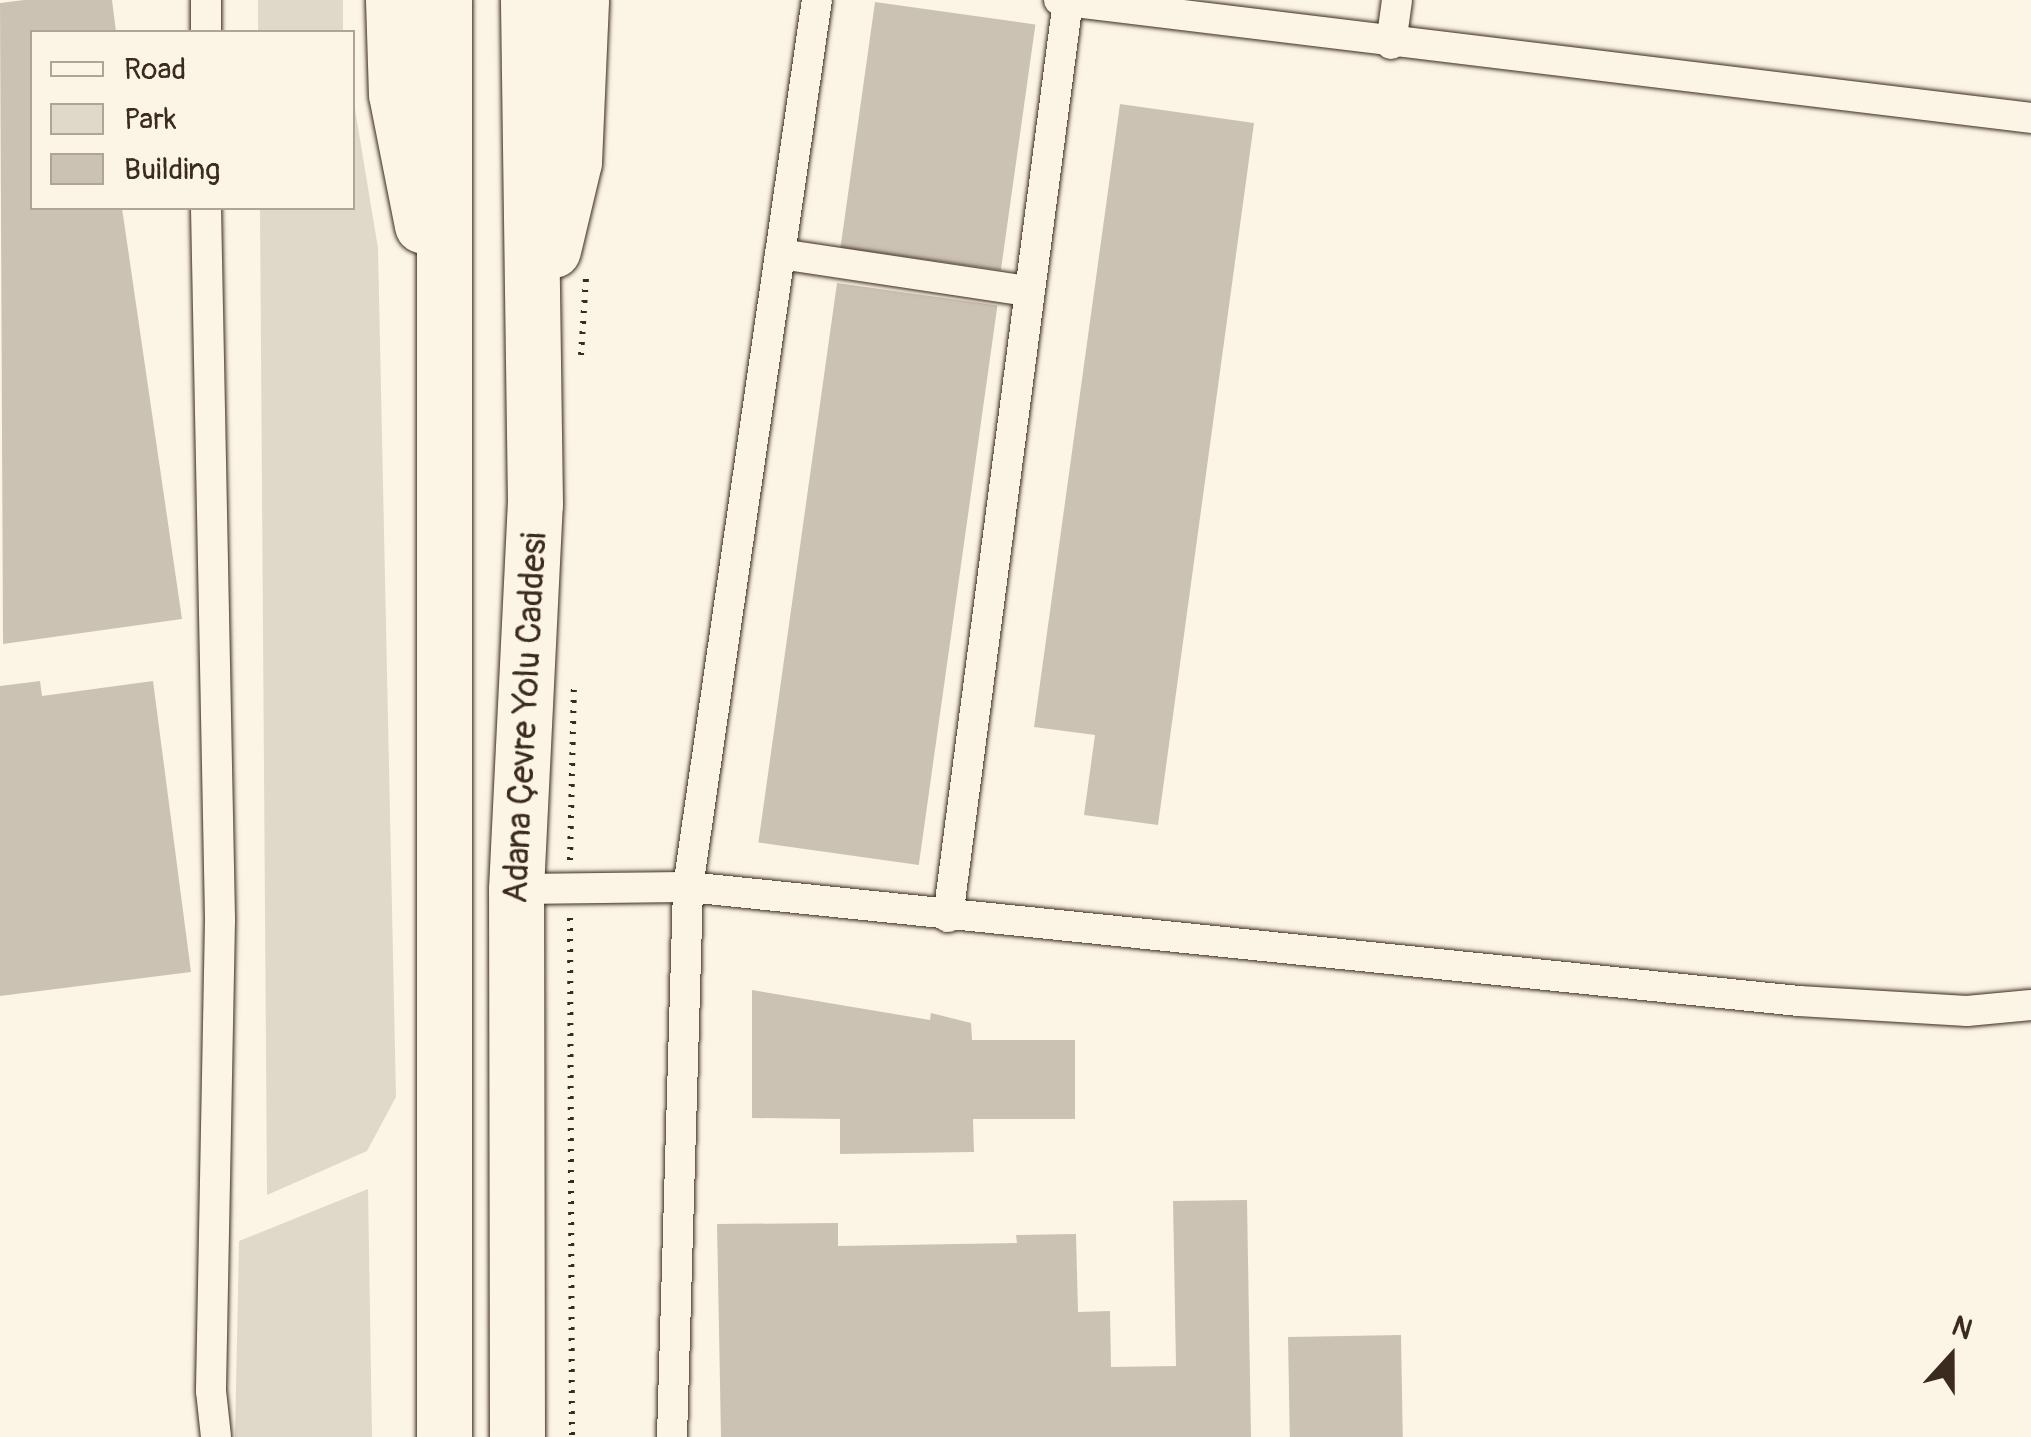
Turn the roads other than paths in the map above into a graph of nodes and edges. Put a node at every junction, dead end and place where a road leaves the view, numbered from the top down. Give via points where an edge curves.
1 (206, 0) edge
2 (393, 0) edge
3 (444, 0) edge
4 (528, 0) edge
5 (582, 0) edge
6 (817, 0) edge
7 (1059, 0) edge
8 (1397, 0) edge
9 (1068, 1) edge
10 (206, 30) edge
11 (1391, 44) junction
12 (2031, 118) edge
13 (206, 210) edge
14 (780, 254) junction
15 (443, 290) junction
16 (1028, 291) junction
17 (535, 300) junction
18 (688, 887) junction
19 (516, 889) junction
20 (948, 917) junction
21 (2031, 1005) edge
22 (216, 1437) edge
23 (444, 1437) edge
24 (518, 1437) edge
25 (672, 1437) edge

1 - 10 street
2 - 15 highway via 405,153
3 - 15 highway, Adana Çevre Yolu Caddesi
4 - 17 highway, Adana Çevre Yolu Caddesi
5 - 17 highway via 574,162
6 - 14 street
7 - 9 street
8 - 11 street
9 - 11 street
9 - 16 street
11 - 12 street
13 - 22 street via 220,920 211,1391
14 - 16 street
14 - 18 street
15 - 23 highway, Adana Çevre Yolu Caddesi
16 - 20 street
17 - 19 highway, Adana Çevre Yolu Caddesi via 535,504
18 - 19 street
18 - 20 street
18 - 25 street
19 - 24 highway, Adana Çevre Yolu Caddesi
20 - 21 street via 1799,1002 1968,1011

